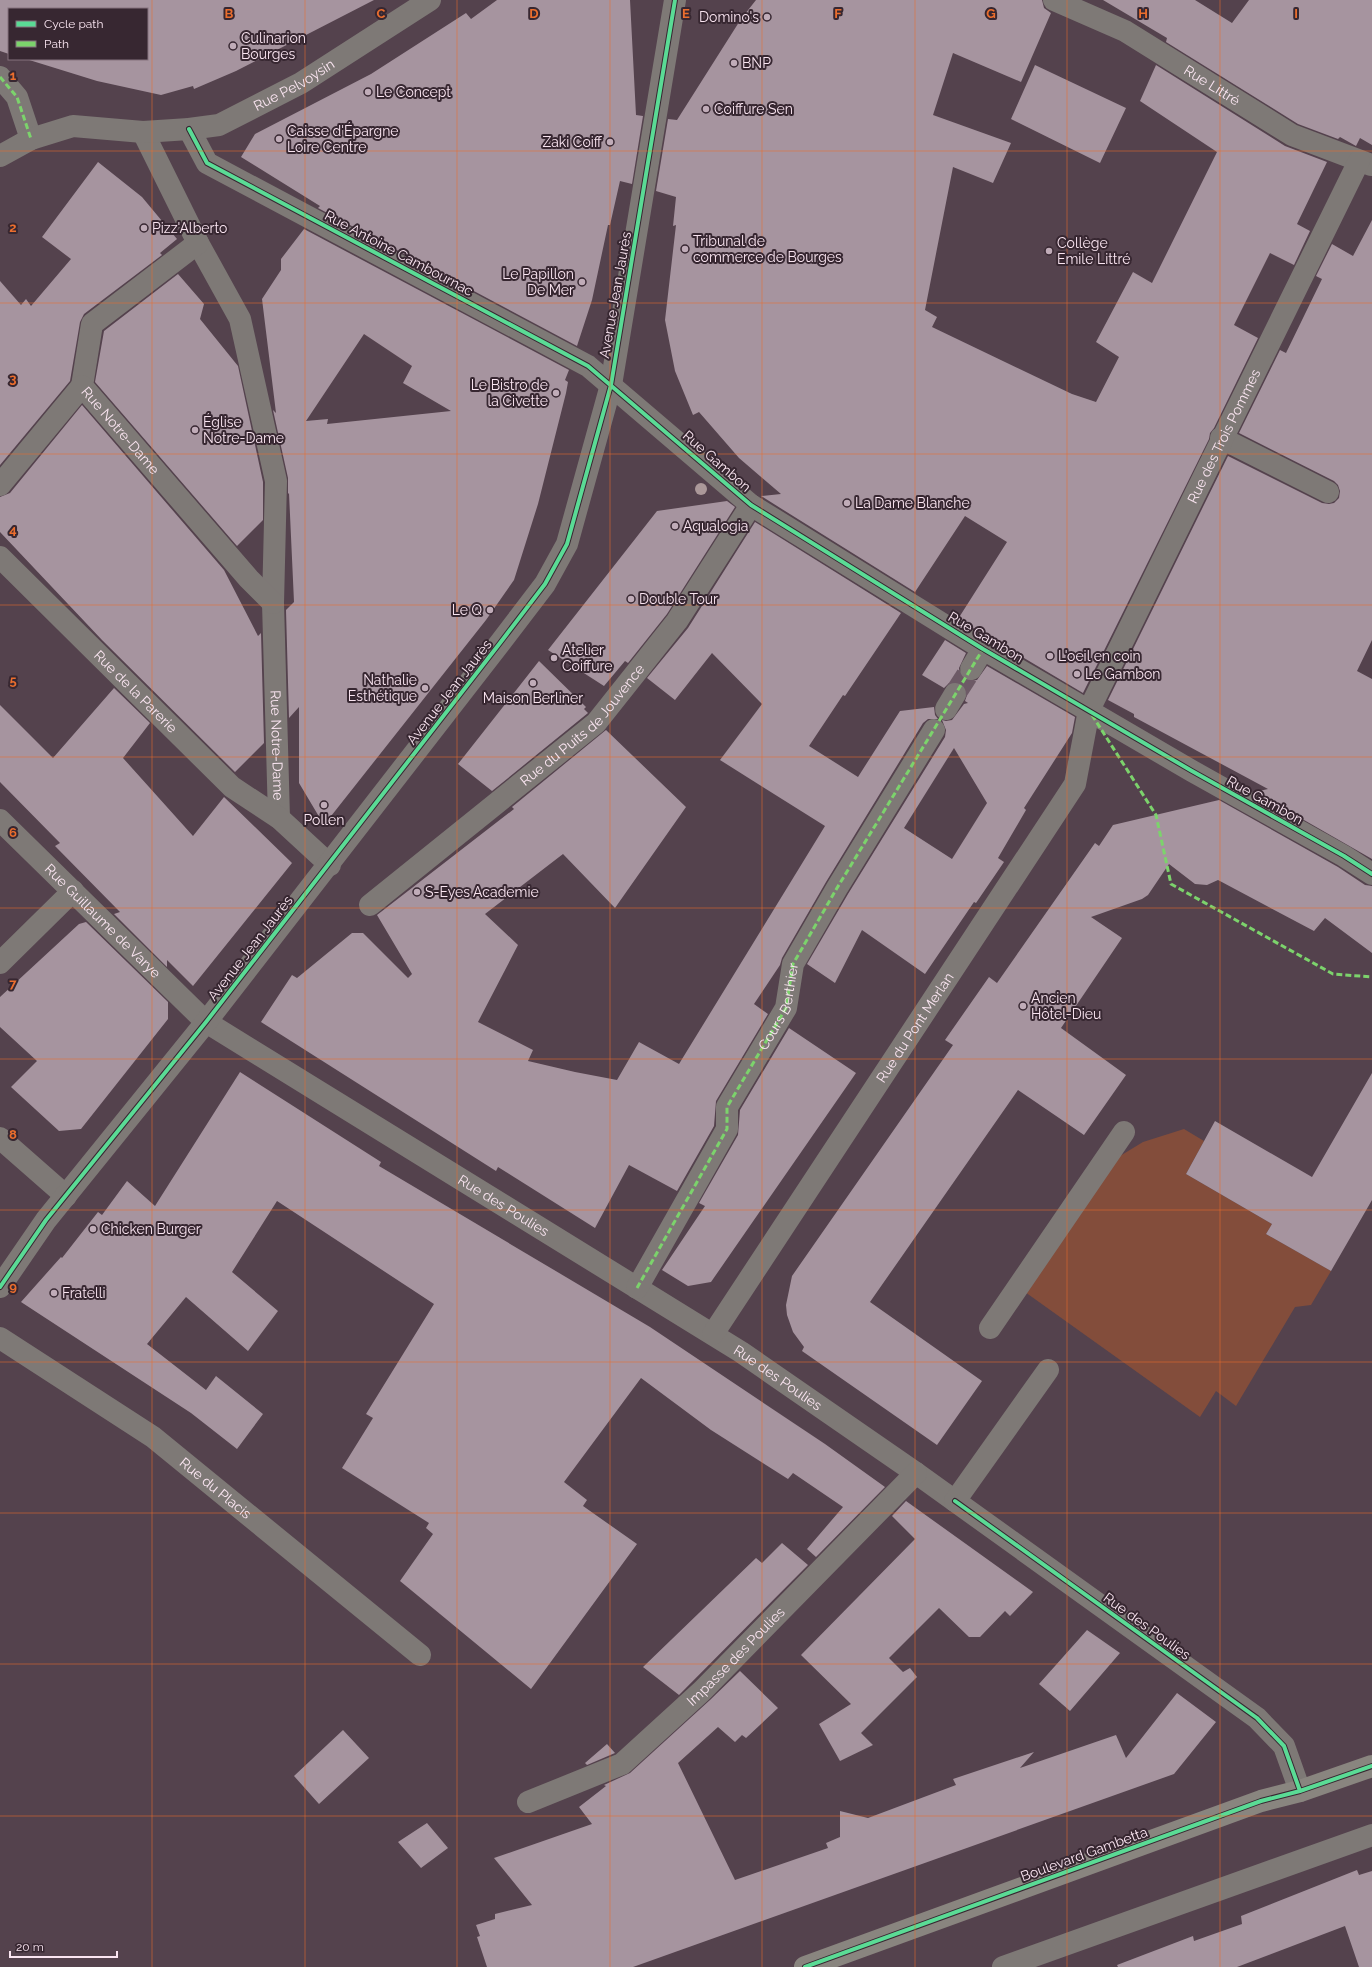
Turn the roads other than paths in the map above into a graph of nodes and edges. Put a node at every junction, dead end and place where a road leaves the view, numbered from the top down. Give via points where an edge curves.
1 (430, 0) edge
2 (1054, 0) edge
3 (678, 2) edge
4 (0, 77) edge
5 (189, 129) junction
6 (143, 132) junction
7 (31, 139) junction
8 (0, 156) edge
9 (1365, 163) edge
10 (198, 243) junction
11 (611, 385) junction
12 (82, 386) junction
13 (1221, 438) junction
14 (0, 485) edge
15 (1328, 492) dead end
16 (751, 505) junction
17 (0, 557) edge
18 (273, 603) junction
19 (983, 649) junction
20 (971, 669) tunnel mouth
21 (1089, 710) junction
22 (934, 730) dead end
23 (279, 818) junction
24 (0, 820) edge
25 (330, 865) junction
26 (1372, 874) edge
27 (72, 890) junction
28 (370, 905) dead end
29 (0, 963) edge
30 (206, 1022) junction
31 (1124, 1132) dead end
32 (0, 1138) edge
33 (66, 1196) junction
34 (0, 1287) edge
35 (637, 1288) junction
36 (990, 1328) dead end
37 (713, 1334) junction
38 (0, 1338) edge
39 (1048, 1370) dead end
40 (916, 1474) junction
41 (955, 1501) junction
42 (420, 1655) dead end
43 (1372, 1766) edge
44 (1300, 1790) junction
45 (528, 1802) dead end
46 (1372, 1835) edge
47 (805, 1967) edge
48 (1003, 1967) edge

1 - 5 street, Rue Pelvoysin via 302,83 219,125
2 - 9 street, Rue Littré via 1125,31 1292,135
3 - 11 street, Avenue Jean Jaurès
4 - 7 street via 17,97
5 - 6 street, Rue Pelvoysin
5 - 11 street, Rue Antoine Cambournac via 207,163 588,366
6 - 7 street, Rue Pelvoysin via 73,126
6 - 10 street, Rue Notre-Dame
7 - 8 street, Rue Pelvoysin
9 - 13 street, Rue des Trois Pommes
10 - 12 street, Rue Notre-Dame via 92,324
10 - 18 street, Rue Notre-Dame via 240,319 276,481
11 - 16 street, Rue Gambon
11 - 25 street, Avenue Jean Jaurès via 566,544 545,584
12 - 14 street
12 - 18 street, Rue Notre-Dame
13 - 15 street
13 - 21 street, Rue des Trois Pommes
16 - 19 street, Rue Gambon
16 - 28 street, Rue du Puits de Jouvence via 678,621 596,723
17 - 23 street, Rue de la Parerie via 232,787
18 - 23 street, Rue Notre-Dame
19 - 20 street
19 - 21 street, Rue Gambon
21 - 26 street, Rue Gambon
21 - 37 street, Rue du Pont Merlan via 1075,784
22 - 35 street, Cours Berthier via 837,888 794,964 786,1008 727,1107 727,1129
23 - 25 street, Rue Notre-Dame
24 - 27 street, Rue Guillaume de Varye
25 - 30 street, Avenue Jean Jaurès
27 - 29 street
27 - 30 street, Rue Guillaume de Varye
30 - 33 street, Avenue Jean Jaurès
30 - 35 street, Rue des Poulies
31 - 36 street
32 - 33 street
33 - 34 street, Avenue Jean Jaurès via 46,1220
35 - 37 street, Rue des Poulies
37 - 40 street, Rue des Poulies
38 - 42 street, Rue du Placis via 153,1437
39 - 41 street
40 - 41 street, Rue des Poulies
40 - 45 street, Impasse des Poulies via 702,1691 622,1764
41 - 44 street, Rue des Poulies via 1257,1718 1284,1746
43 - 44 main road, Boulevard Gambetta
44 - 47 main road, Boulevard Gambetta via 1261,1801
46 - 48 street

